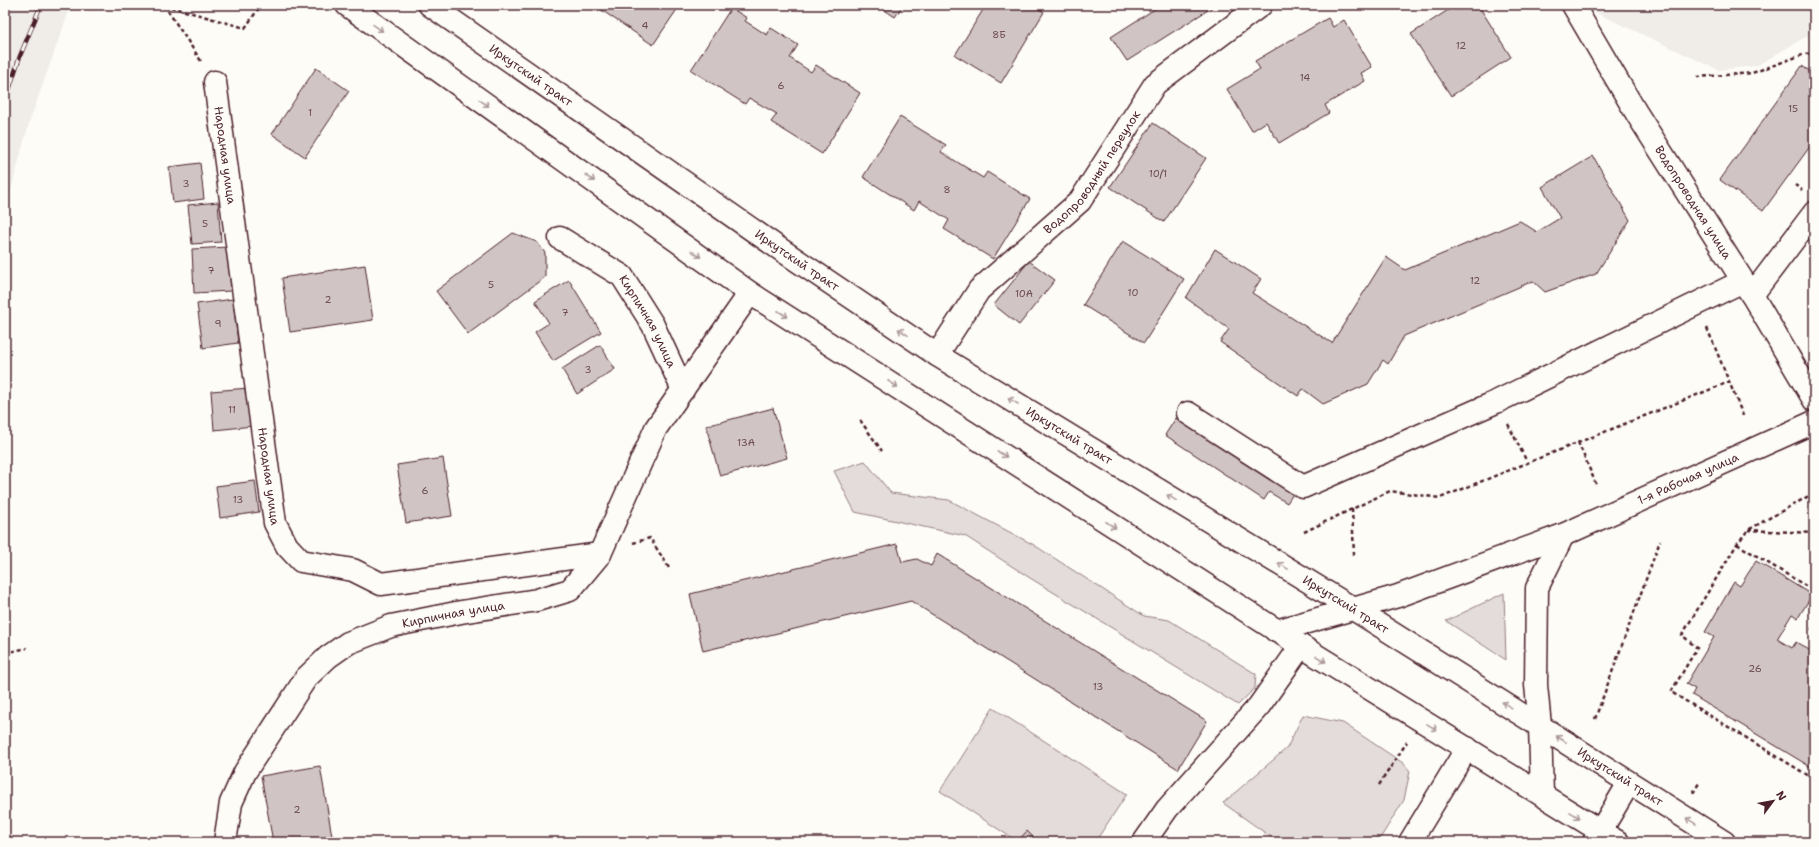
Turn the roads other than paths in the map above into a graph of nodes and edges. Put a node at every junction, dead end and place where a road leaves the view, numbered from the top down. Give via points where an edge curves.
1 (346, 5) edge
2 (430, 5) edge
3 (1261, 5) edge
4 (1573, 5) edge
5 (215, 82) road end
6 (1814, 213) edge
7 (560, 238) dead end
8 (1747, 288) junction
9 (750, 293) junction
10 (937, 355) junction
11 (683, 390) junction
12 (1814, 400) edge
13 (1188, 413) dead end
14 (1814, 422) edge
15 (1563, 535) junction
16 (600, 554) junction
17 (1352, 608) junction
18 (1276, 631) junction
19 (1301, 646) junction
20 (1540, 726) junction
21 (1467, 748) junction
22 (1629, 783) junction
23 (1542, 795) junction
24 (1604, 838) edge
25 (225, 842) edge
26 (1144, 842) edge
27 (1410, 842) edge
28 (1724, 842) edge

1 -> 9 main road
10 -> 2 main road, Иркутский тракт via 777,247
3 - 10 main road, Водопроводный переулок via 1155,84 1080,201 979,290
4 - 8 main road, Водопроводная улица via 1637,114
5 - 16 main road, Народная улица via 275,523 287,546 301,561 353,570 381,584
6 - 8 main road
7 - 11 main road, Кирпичная улица via 622,276 653,325
8 - 12 main road, Водопроводная улица
8 - 13 main road via 1697,304 1496,402 1304,487
9 - 11 main road, Кирпичная улица
9 -> 18 main road
17 -> 10 main road, Иркутский тракт
11 - 16 main road, Кирпичная улица via 656,428
14 - 15 main road, 1-я Рабочая улица
15 - 17 main road, 1-я Рабочая улица via 1398,596
15 - 20 main road via 1537,588 1536,685
16 - 25 main road, Кирпичная улица via 570,590 537,600 391,626 348,643 328,658 306,678 245,772 230,803
17 - 18 main road, 1-я Рабочая улица
20 -> 17 main road, Иркутский тракт
18 - 19 main road
19 -> 21 main road
19 - 26 main road via 1259,706 1167,809
22 -> 20 main road, Иркутский тракт
20 - 23 main road
21 - 23 main road
21 - 27 main road
22 - 24 main road
28 -> 22 main road, Иркутский тракт
23 -> 24 main road

